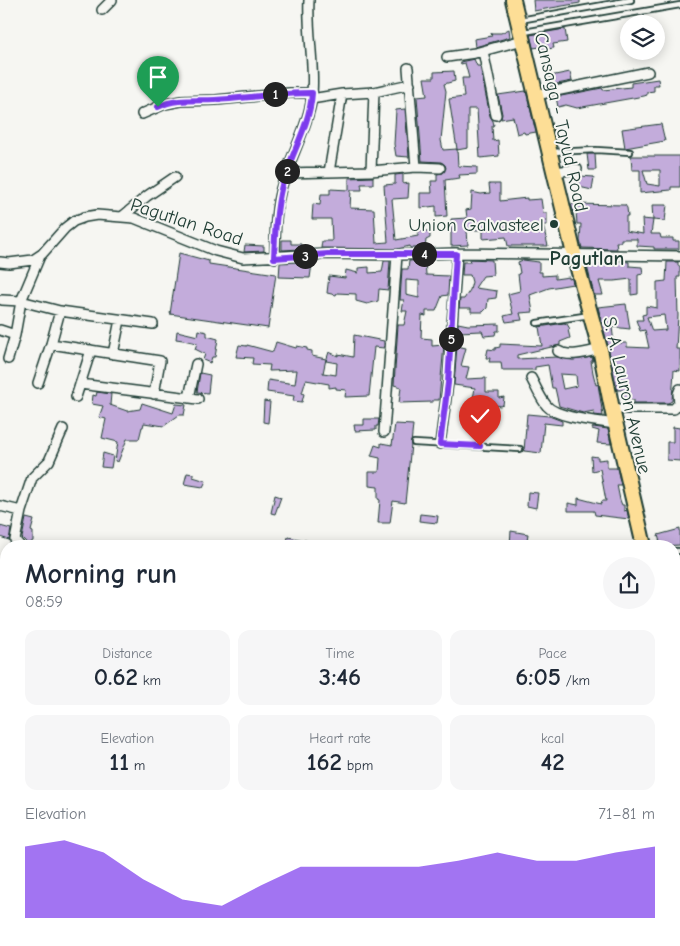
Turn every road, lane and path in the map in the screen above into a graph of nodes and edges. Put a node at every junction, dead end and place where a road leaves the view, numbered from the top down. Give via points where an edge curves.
1 (112, 0) edge
2 (309, 0) edge
3 (514, 0) edge
4 (631, 0) edge
5 (680, 5) edge
6 (102, 10) dead end
7 (521, 31) junction
8 (482, 51) junction
9 (447, 57) dead end
10 (408, 68) dead end
11 (648, 72) dead end
12 (410, 84) junction
13 (374, 92) junction
14 (342, 94) junction
15 (536, 94) junction
16 (312, 96) junction
17 (142, 114) dead end
18 (496, 115) dead end
19 (550, 152) junction
20 (630, 152) dead end
21 (416, 168) junction
22 (440, 168) dead end
23 (577, 169) dead end
24 (371, 171) junction
25 (329, 172) junction
26 (555, 172) junction
27 (286, 173) junction
28 (175, 177) dead end
29 (123, 216) junction
30 (42, 254) junction
31 (456, 254) junction
32 (574, 254) junction
33 (397, 255) junction
34 (680, 256) edge
35 (274, 258) junction
36 (0, 262) edge
37 (2, 300) dead end
38 (21, 301) junction
39 (60, 311) junction
40 (591, 314) junction
41 (120, 320) junction
42 (536, 323) dead end
43 (153, 324) dead end
44 (0, 330) edge
45 (15, 335) junction
46 (52, 344) junction
47 (600, 349) junction
48 (90, 350) junction
49 (558, 351) dead end
50 (113, 354) junction
51 (8, 359) dead end
52 (196, 364) dead end
53 (531, 378) dead end
54 (38, 383) dead end
55 (80, 384) junction
56 (680, 389) edge
57 (154, 394) junction
58 (76, 397) dead end
59 (679, 400) edge
60 (612, 409) junction
61 (615, 424) junction
62 (63, 429) dead end
63 (384, 432) dead end
64 (414, 443) dead end
65 (440, 444) junction
66 (520, 449) dead end
67 (0, 506) edge
68 (21, 511) junction
69 (15, 540) edge
70 (643, 540) edge

1 - 6 street
2 - 16 street
3 - 7 highway, Cansaga - Tayud Road
4 - 7 lane
5 - 7 lane
7 - 8 street
7 - 15 highway, Cansaga - Tayud Road
8 - 9 street
8 - 18 street
10 - 12 street
11 - 15 street
12 - 13 street
12 - 21 street
13 - 14 street
13 - 24 street
14 - 16 street
14 - 25 street
15 - 19 highway, Cansaga - Tayud Road
16 - 17 street via 290,93 181,100
16 - 27 street via 308,116
19 - 20 lane
19 - 26 highway, Cansaga - Tayud Road
21 - 22 street
21 - 24 street
23 - 26 street
24 - 25 street
25 - 27 street
26 - 32 highway, Cansaga - Tayud Road
27 - 35 street via 276,218
28 - 29 street
29 - 30 street, Pagutlan Road via 96,215 74,221
29 - 35 street, Pagutlan Road via 228,255
30 - 36 street, Pagutlan Road via 28,261
30 - 38 street
31 - 32 street, Pagutlan Road
31 - 33 street, Pagutlan Road
31 - 65 street via 448,383
32 - 34 street, Pagutlan Road
32 - 40 highway, S. A. Lauron Avenue
33 - 35 street, Pagutlan Road via 328,254
33 - 63 street
37 - 38 street
38 - 39 street
38 - 45 street
39 - 41 street
39 - 46 street
40 - 42 lane
40 - 47 highway, S. A. Lauron Avenue
41 - 43 street
41 - 50 street
44 - 45 street
45 - 51 street
46 - 48 street
46 - 54 street
47 - 49 street via 580,354
47 - 60 highway, S. A. Lauron Avenue
48 - 50 street
48 - 55 street
50 - 57 street via 160,361
52 - 57 street via 193,399
53 - 61 street via 553,411
55 - 57 street
55 - 58 street
56 - 59 street
59 - 60 street via 674,409
60 - 61 highway, S. A. Lauron Avenue
61 - 70 highway, S. A. Lauron Avenue
62 - 68 street via 49,461 32,478
64 - 65 lane
65 - 66 lane
67 - 68 street
68 - 69 street

